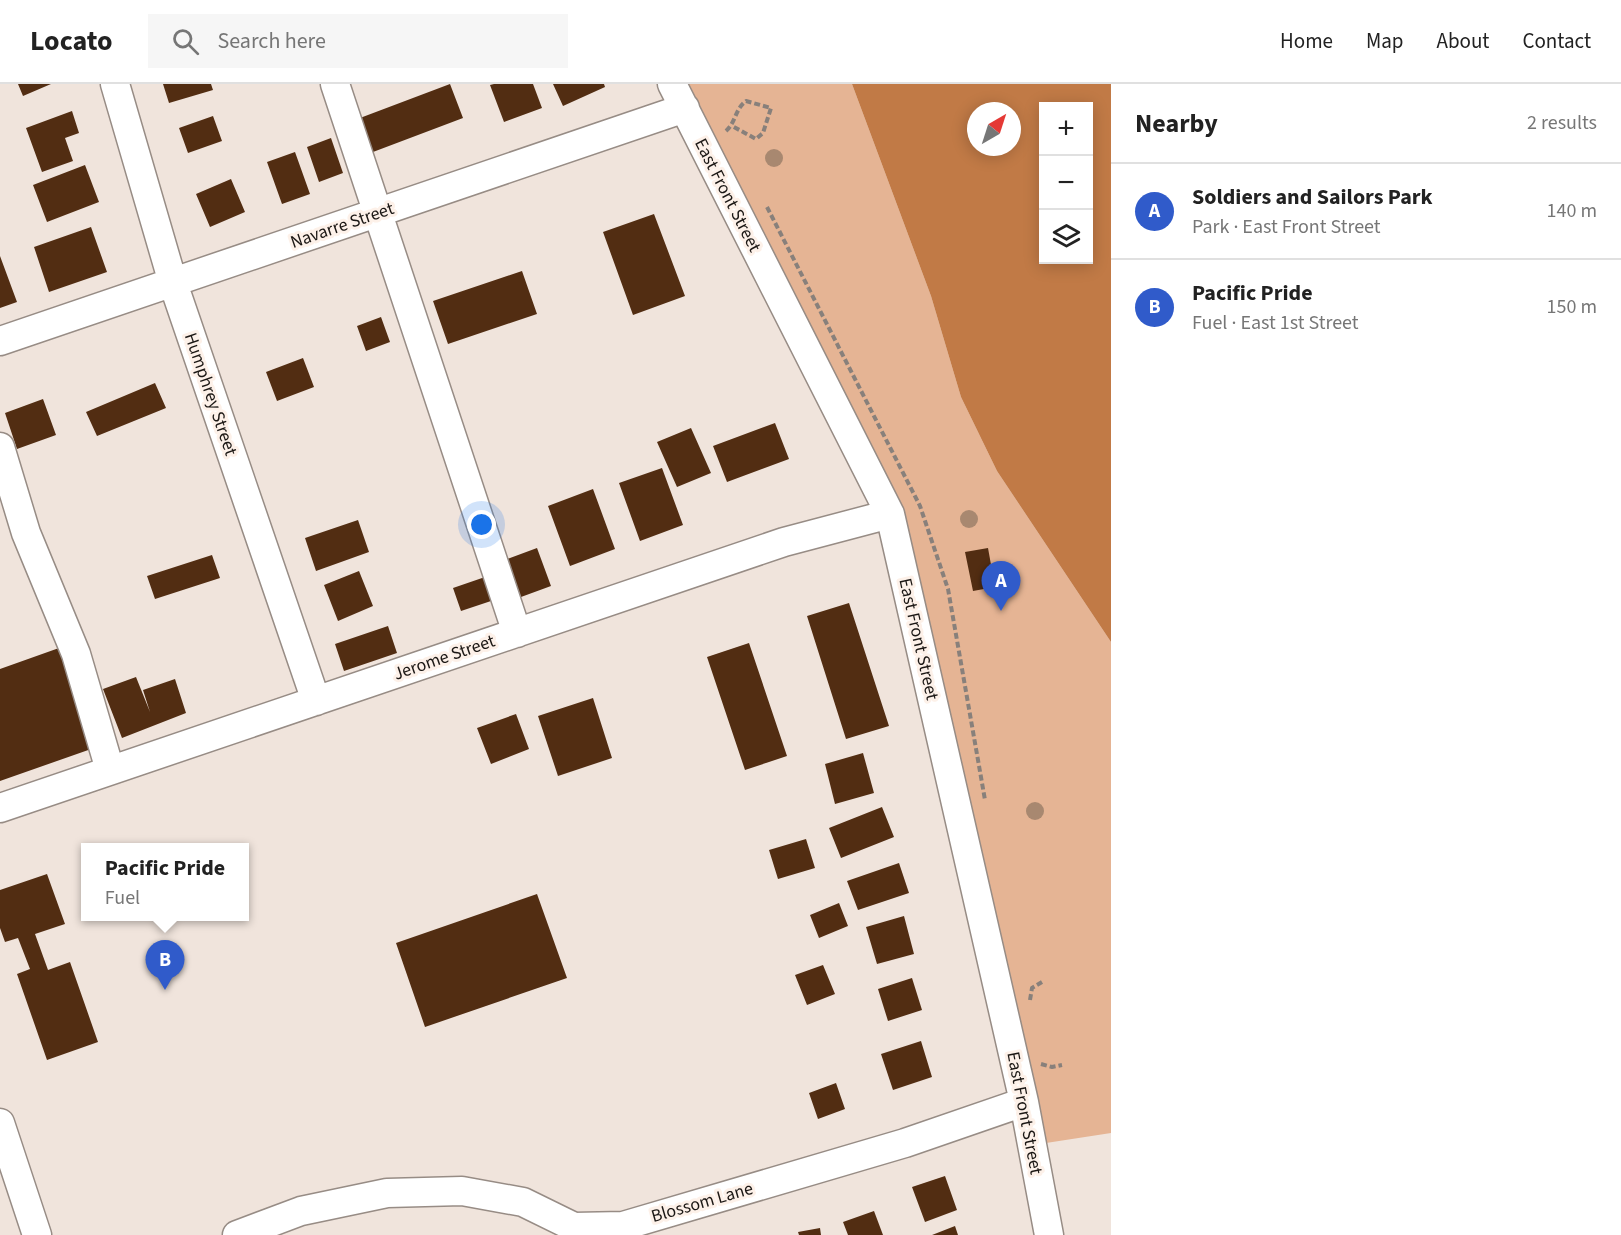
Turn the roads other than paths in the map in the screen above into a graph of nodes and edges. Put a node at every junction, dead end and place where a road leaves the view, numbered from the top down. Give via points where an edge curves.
1 (115, 84) edge
2 (335, 84) edge
3 (678, 96) edge
4 (378, 213) junction
5 (173, 283) junction
6 (0, 341) edge
7 (0, 447) edge
8 (890, 514) junction
9 (517, 633) junction
10 (316, 701) junction
11 (110, 770) junction
12 (0, 808) edge
13 (1024, 1102) junction
14 (0, 1123) edge
15 (37, 1235) edge
16 (237, 1235) edge
17 (1049, 1235) edge

1 - 5 street, Humphrey Street
2 - 4 street
3 - 4 street, Navarre Street
3 - 8 street, East Front Street
4 - 5 street, Navarre Street
4 - 9 street
5 - 6 street, Navarre Street
5 - 10 street, Humphrey Street
7 - 11 street via 26,533 76,654
8 - 9 street, Jerome Street via 784,542
8 - 13 street, East Front Street
9 - 10 street, Jerome Street
10 - 11 street, Jerome Street
11 - 12 street, Jerome Street
13 - 16 street, Blossom Lane via 904,1143 623,1226 574,1227 523,1202 462,1191 387,1193 301,1211
13 - 17 street, East Front Street
14 - 15 street

